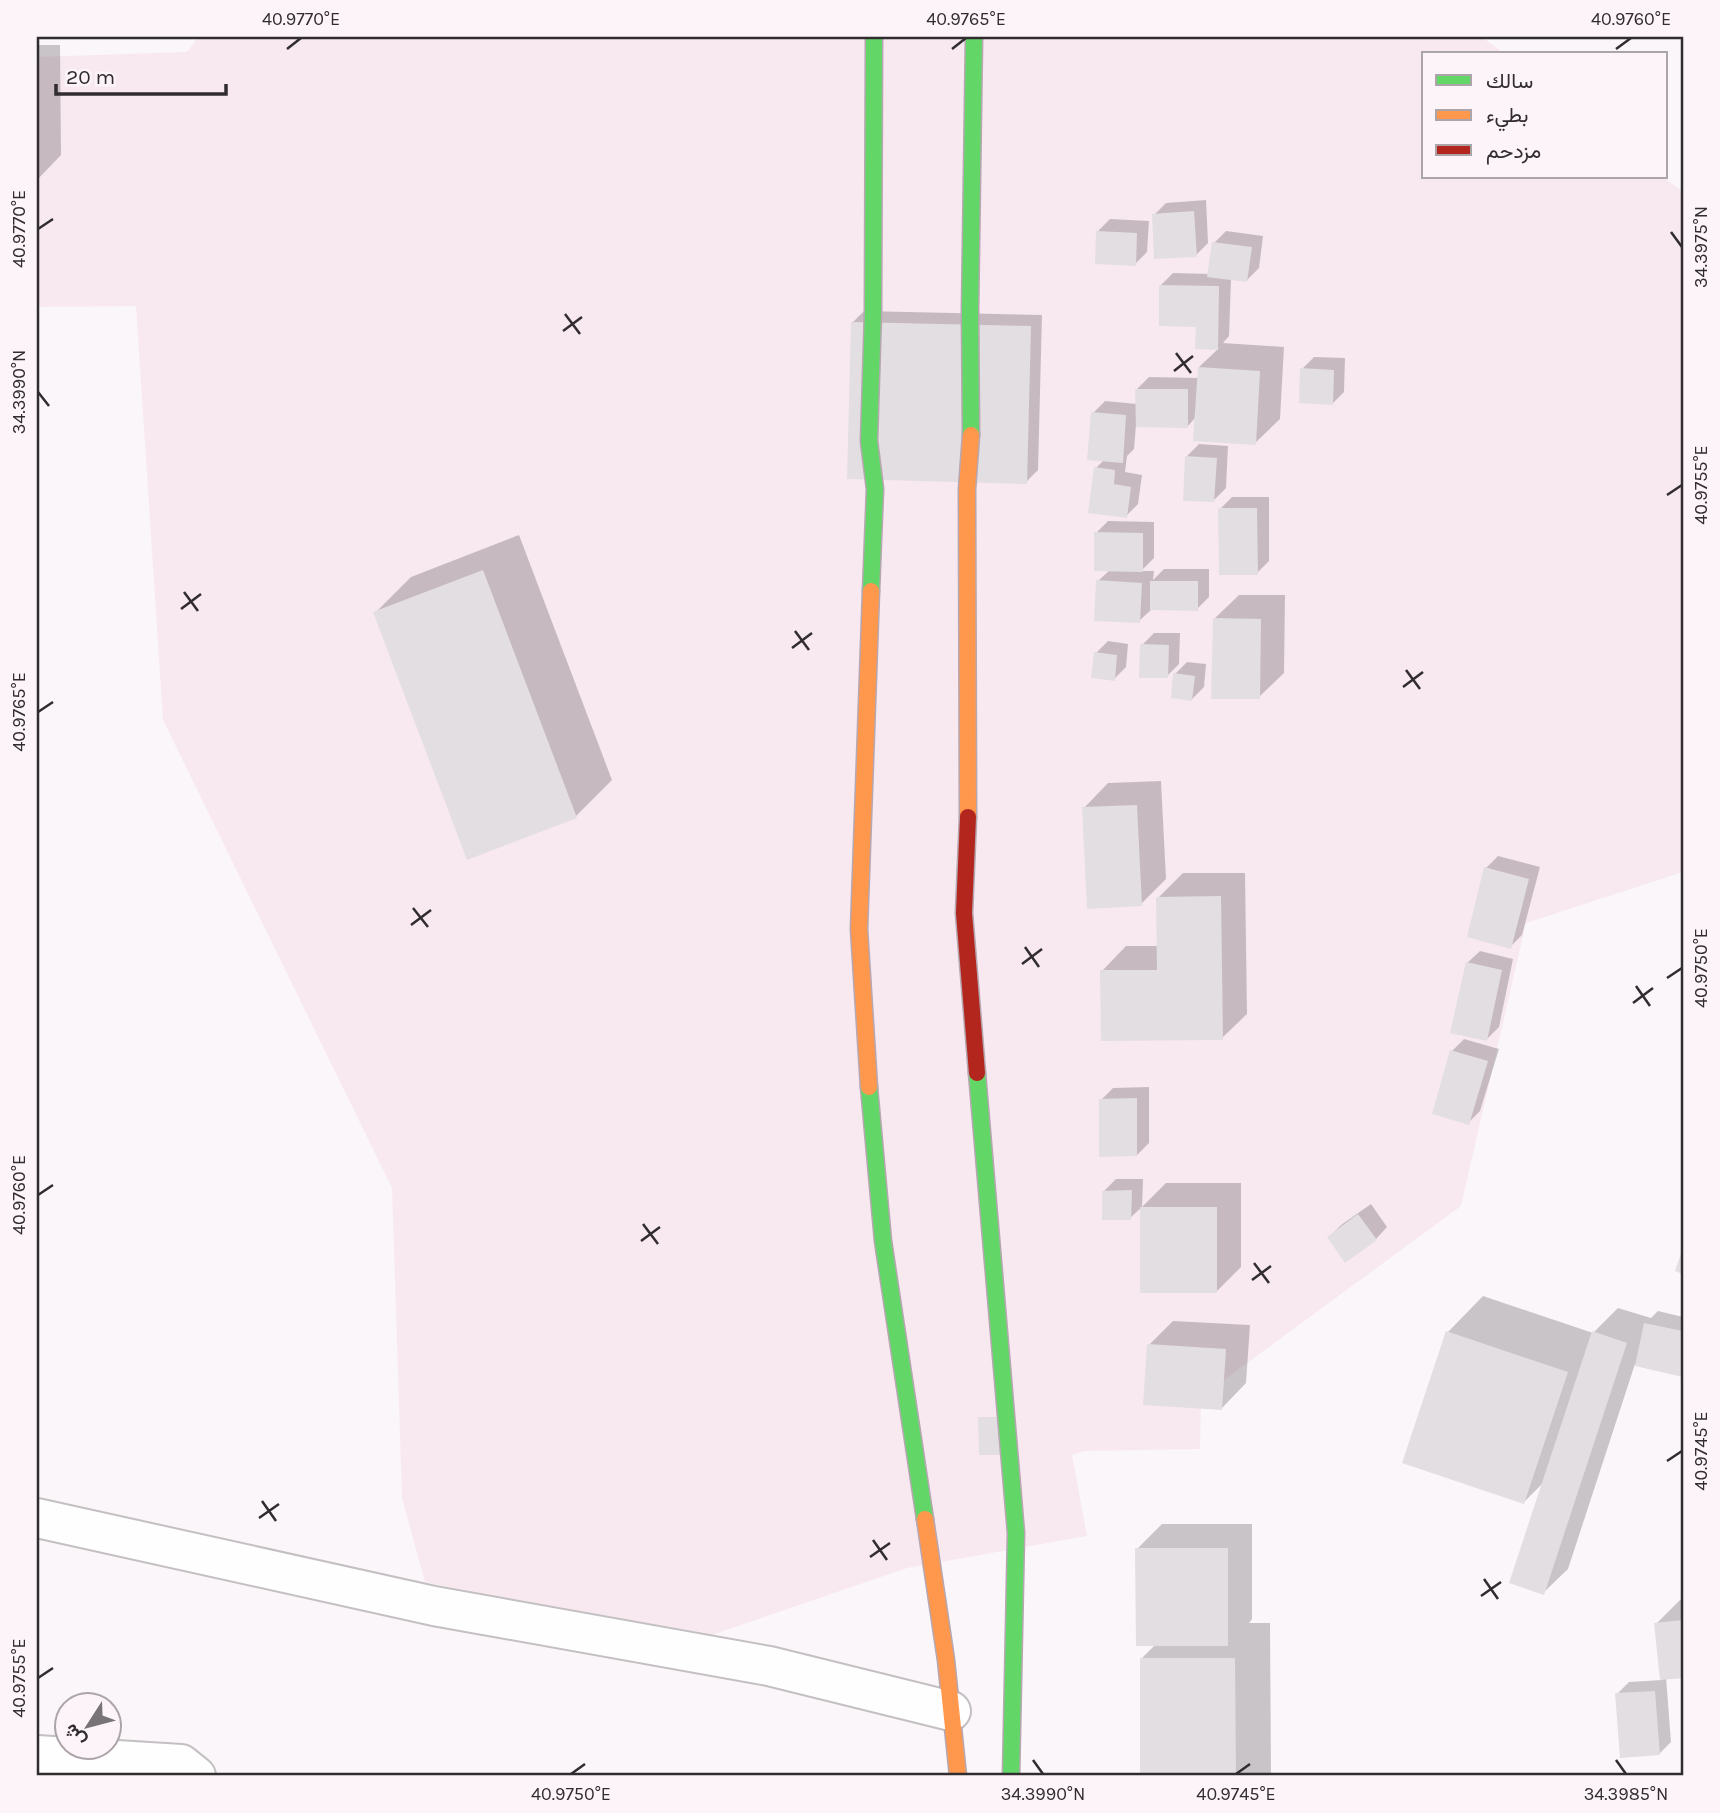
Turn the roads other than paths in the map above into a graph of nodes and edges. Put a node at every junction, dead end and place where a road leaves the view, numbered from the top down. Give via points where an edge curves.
1 (874, 37) edge
2 (974, 37) edge
3 (37, 1518) edge
4 (951, 1711) junction
5 (37, 1755) edge
6 (197, 1776) edge
7 (958, 1776) edge
8 (1011, 1776) edge

1 - 4 highway via 869,442 875,489 859,929 883,1241
2 - 8 highway via 967,489 969,786 964,913 1016,1533
3 - 4 street via 433,1606 769,1666
4 - 7 highway
5 - 6 street via 181,1764

